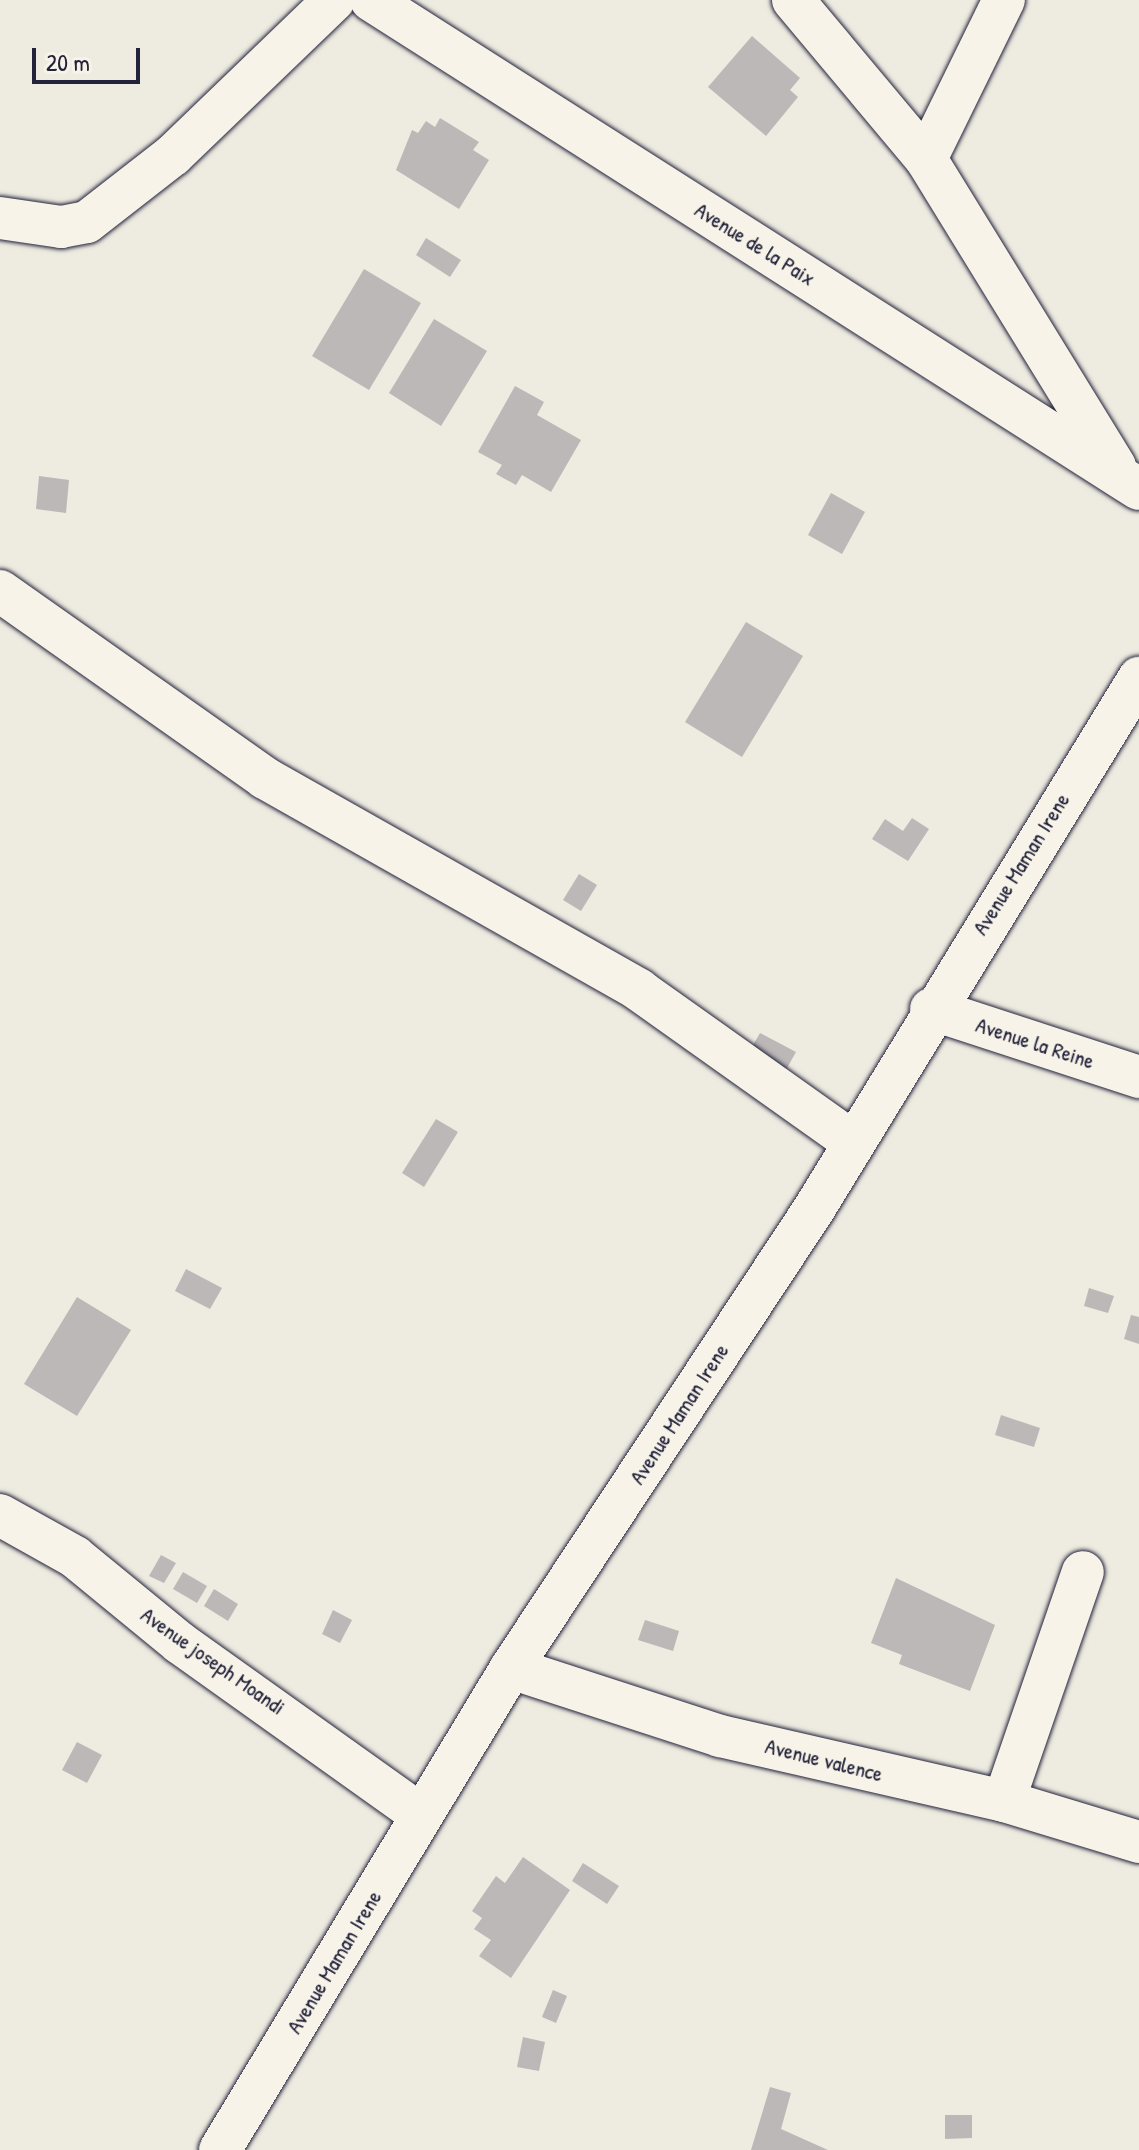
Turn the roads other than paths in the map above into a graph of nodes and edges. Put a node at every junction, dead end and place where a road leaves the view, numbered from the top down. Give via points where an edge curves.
1 (334, 0) edge
2 (371, 0) edge
3 (793, 0) edge
4 (1004, 0) edge
5 (926, 159) junction
6 (0, 218) edge
7 (1130, 483) edge
8 (0, 591) edge
9 (1139, 678) edge
10 (931, 1009) junction
11 (1139, 1077) edge
12 (853, 1142) junction
13 (0, 1515) edge
14 (1083, 1572) dead end
15 (511, 1668) junction
16 (1004, 1801) junction
17 (421, 1815) junction
18 (1139, 1842) edge
19 (220, 2150) edge

1 - 6 street via 173,155 87,222 61,227
2 - 7 street, Avenue de la Paix
3 - 5 street
4 - 5 street
5 - 7 street
8 - 12 street via 265,778 639,990
9 - 10 street, Avenue Maman Irene
10 - 11 street, Avenue la Reine
10 - 12 street, Avenue Maman Irene
12 - 15 street, Avenue Maman Irene
13 - 17 street, Avenue joseph Moandi via 75,1557 180,1643
14 - 16 street
15 - 16 street, Avenue valence via 720,1736
15 - 17 street, Avenue Maman Irene
16 - 18 street, Avenue valence
17 - 19 street, Avenue Maman Irene

